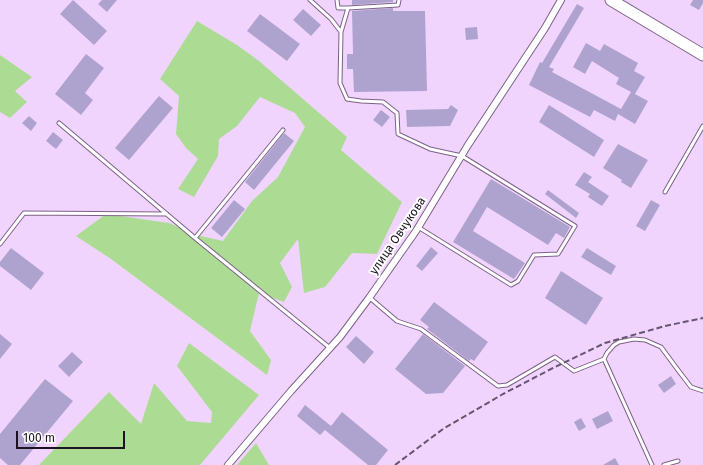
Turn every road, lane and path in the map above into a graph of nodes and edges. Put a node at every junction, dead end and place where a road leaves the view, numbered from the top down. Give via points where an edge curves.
1 (310, 0) edge
2 (338, 0) edge
3 (399, 0) edge
4 (561, 0) edge
5 (611, 0) edge
6 (348, 8) junction
7 (341, 32) junction
8 (703, 55) edge
9 (59, 123) dead end
10 (703, 126) edge
11 (283, 130) dead end
12 (462, 156) junction
13 (665, 192) dead end
14 (167, 214) junction
15 (418, 227) junction
16 (195, 238) junction
17 (0, 244) edge
18 (369, 298) junction
19 (330, 348) junction
20 (604, 359) junction
21 (703, 391) edge
22 (678, 461) dead end
23 (228, 465) edge
24 (652, 465) edge
25 (664, 465) edge

1 - 7 lane
2 - 6 lane via 338,8
3 - 6 lane via 398,5
4 - 12 street, улица Овчукова
5 - 8 highway
6 - 7 lane
7 - 12 lane via 340,83 347,99 383,102 397,113 398,134 430,149
9 - 14 lane
10 - 13 lane
11 - 16 lane
12 - 15 street, улица Овчукова
12 - 15 lane via 575,226 558,254 534,255 518,281 511,285
14 - 16 lane
14 - 17 lane via 24,213
15 - 18 street, улица Овчукова
16 - 19 lane
18 - 19 street, улица Овчукова
18 - 20 lane via 397,321 421,329 498,386 507,386 555,357 574,370
19 - 23 street, улица Овчукова
20 - 21 lane via 606,352 620,342 645,340 661,347 691,387
20 - 24 lane
22 - 25 lane

